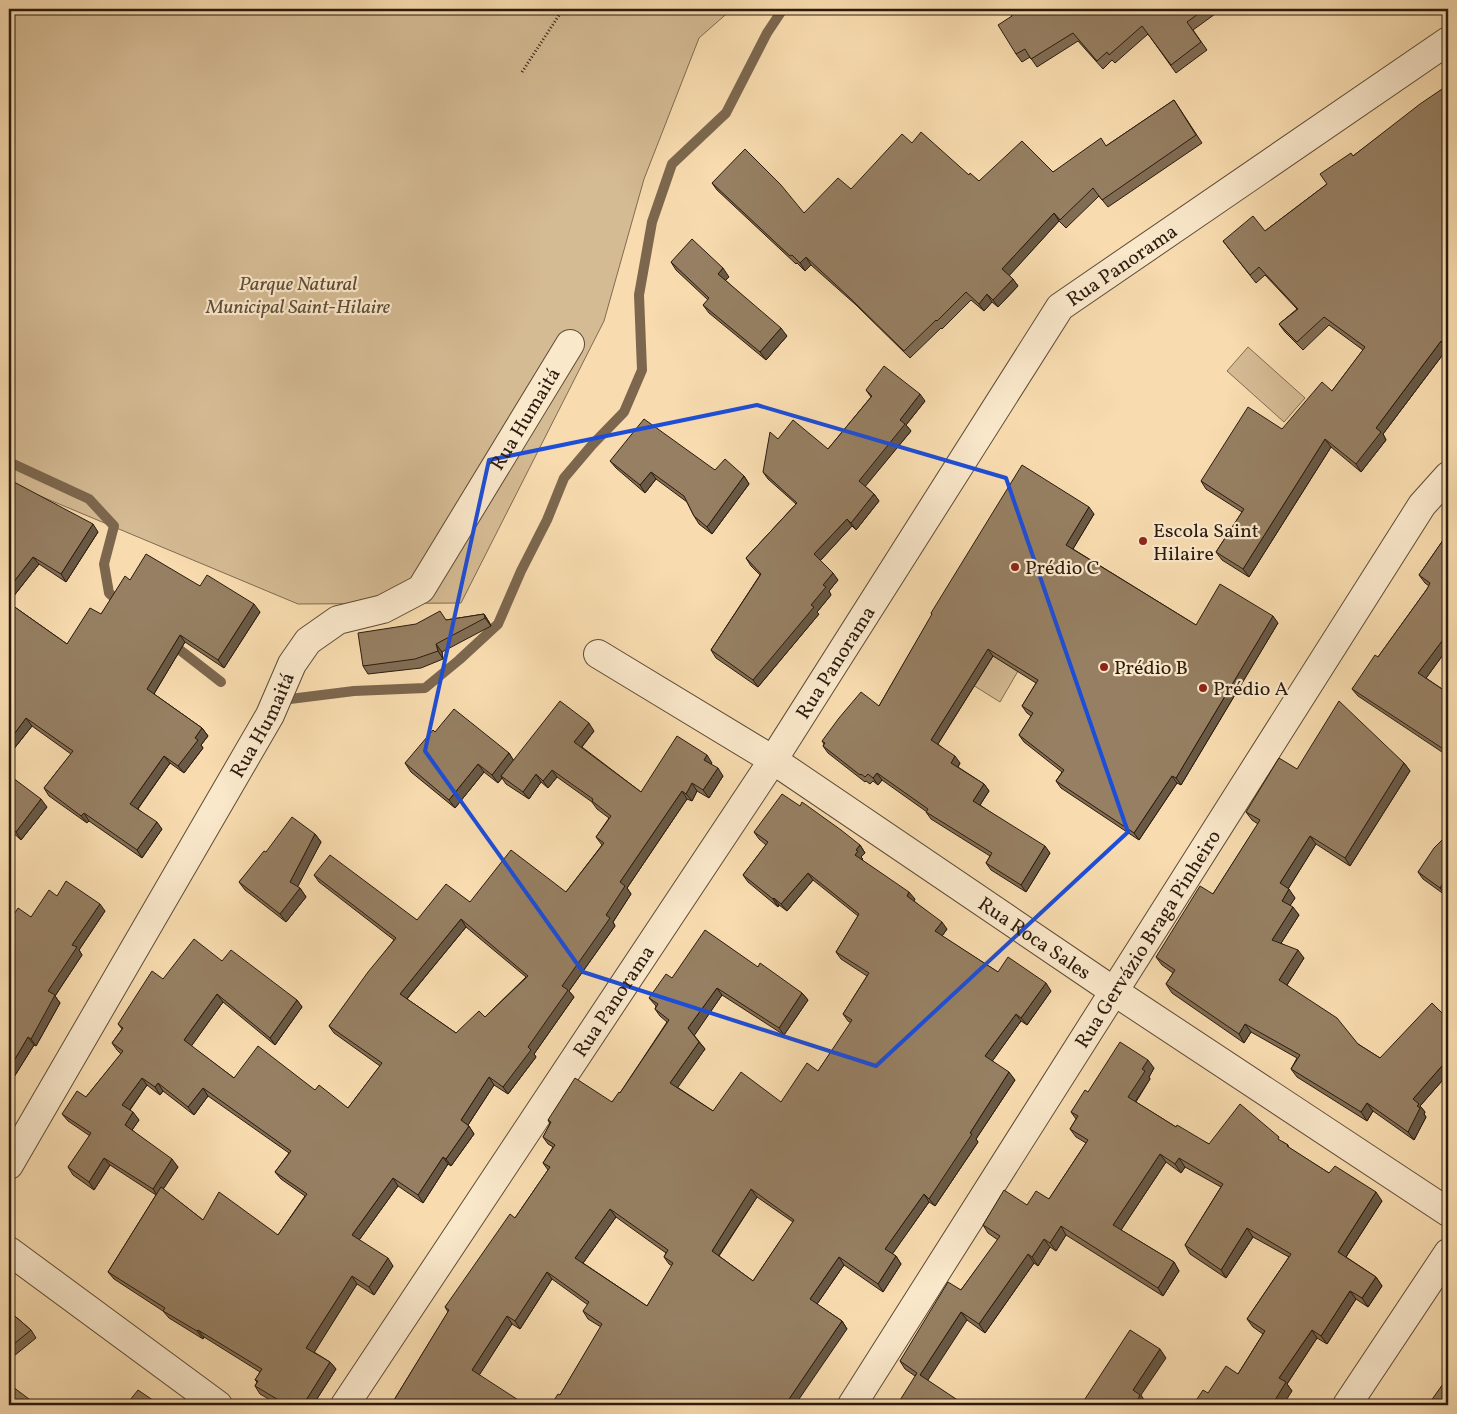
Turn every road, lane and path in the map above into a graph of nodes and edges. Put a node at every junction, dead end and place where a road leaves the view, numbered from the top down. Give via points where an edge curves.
1 (563, 9) edge
2 (1448, 41) edge
3 (522, 72) dead end
4 (570, 344) dead end
5 (1448, 476) edge
6 (598, 654) dead end
7 (774, 760) junction
8 (1115, 992) junction
9 (9, 1165) edge
10 (1448, 1212) edge
11 (9, 1251) edge
12 (1448, 1253) edge
13 (218, 1405) edge
14 (344, 1405) edge
15 (852, 1405) edge
16 (1347, 1405) edge

1 - 3 path
2 - 7 street, Rua Panorama via 1060,308
4 - 9 street, Rua Humaitá via 421,589 383,609 338,620 308,641 292,664 270,715
5 - 8 street, Rua Gervázio Braga Pinheiro via 1422,505
6 - 7 street, Rua Roca Sales
7 - 8 street, Rua Roca Sales
7 - 14 street, Rua Panorama
8 - 10 street, Rua Roca Sales
8 - 15 street, Rua Gervázio Braga Pinheiro
11 - 13 street
12 - 16 street

